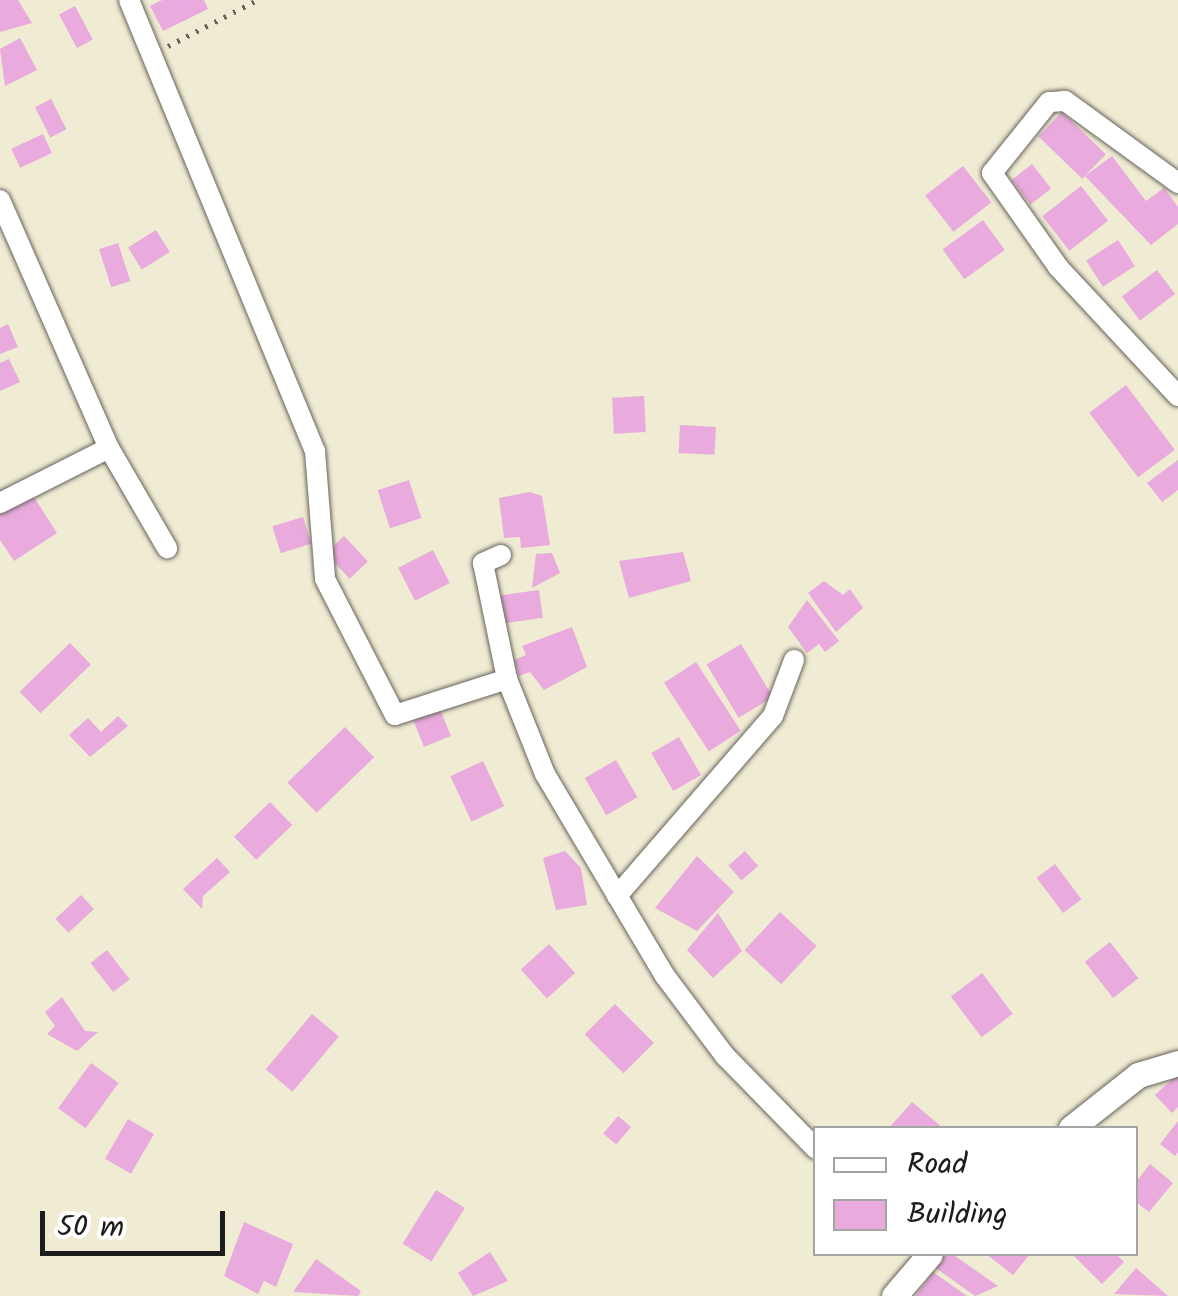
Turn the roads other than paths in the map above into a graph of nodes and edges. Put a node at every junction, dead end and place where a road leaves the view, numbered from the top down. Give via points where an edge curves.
1 (129, 0) edge
2 (1178, 183) edge
3 (0, 200) edge
4 (1178, 396) edge
5 (109, 448) junction
6 (0, 503) edge
7 (167, 548) dead end
8 (500, 555) dead end
9 (794, 660) dead end
10 (507, 680) junction
11 (617, 896) junction
12 (1178, 1063) edge
13 (1073, 1126) edge
14 (813, 1146) edge
15 (928, 1256) edge
16 (894, 1296) edge

1 - 10 street via 156,52 315,451 321,566 395,715
2 - 4 street via 1065,101 1049,102 992,173 1058,267
3 - 5 street
5 - 6 street
5 - 7 street
8 - 10 street via 483,563
9 - 11 street via 773,716
10 - 11 street via 546,774
11 - 14 street via 726,1056
12 - 13 street via 1138,1075
15 - 16 street

